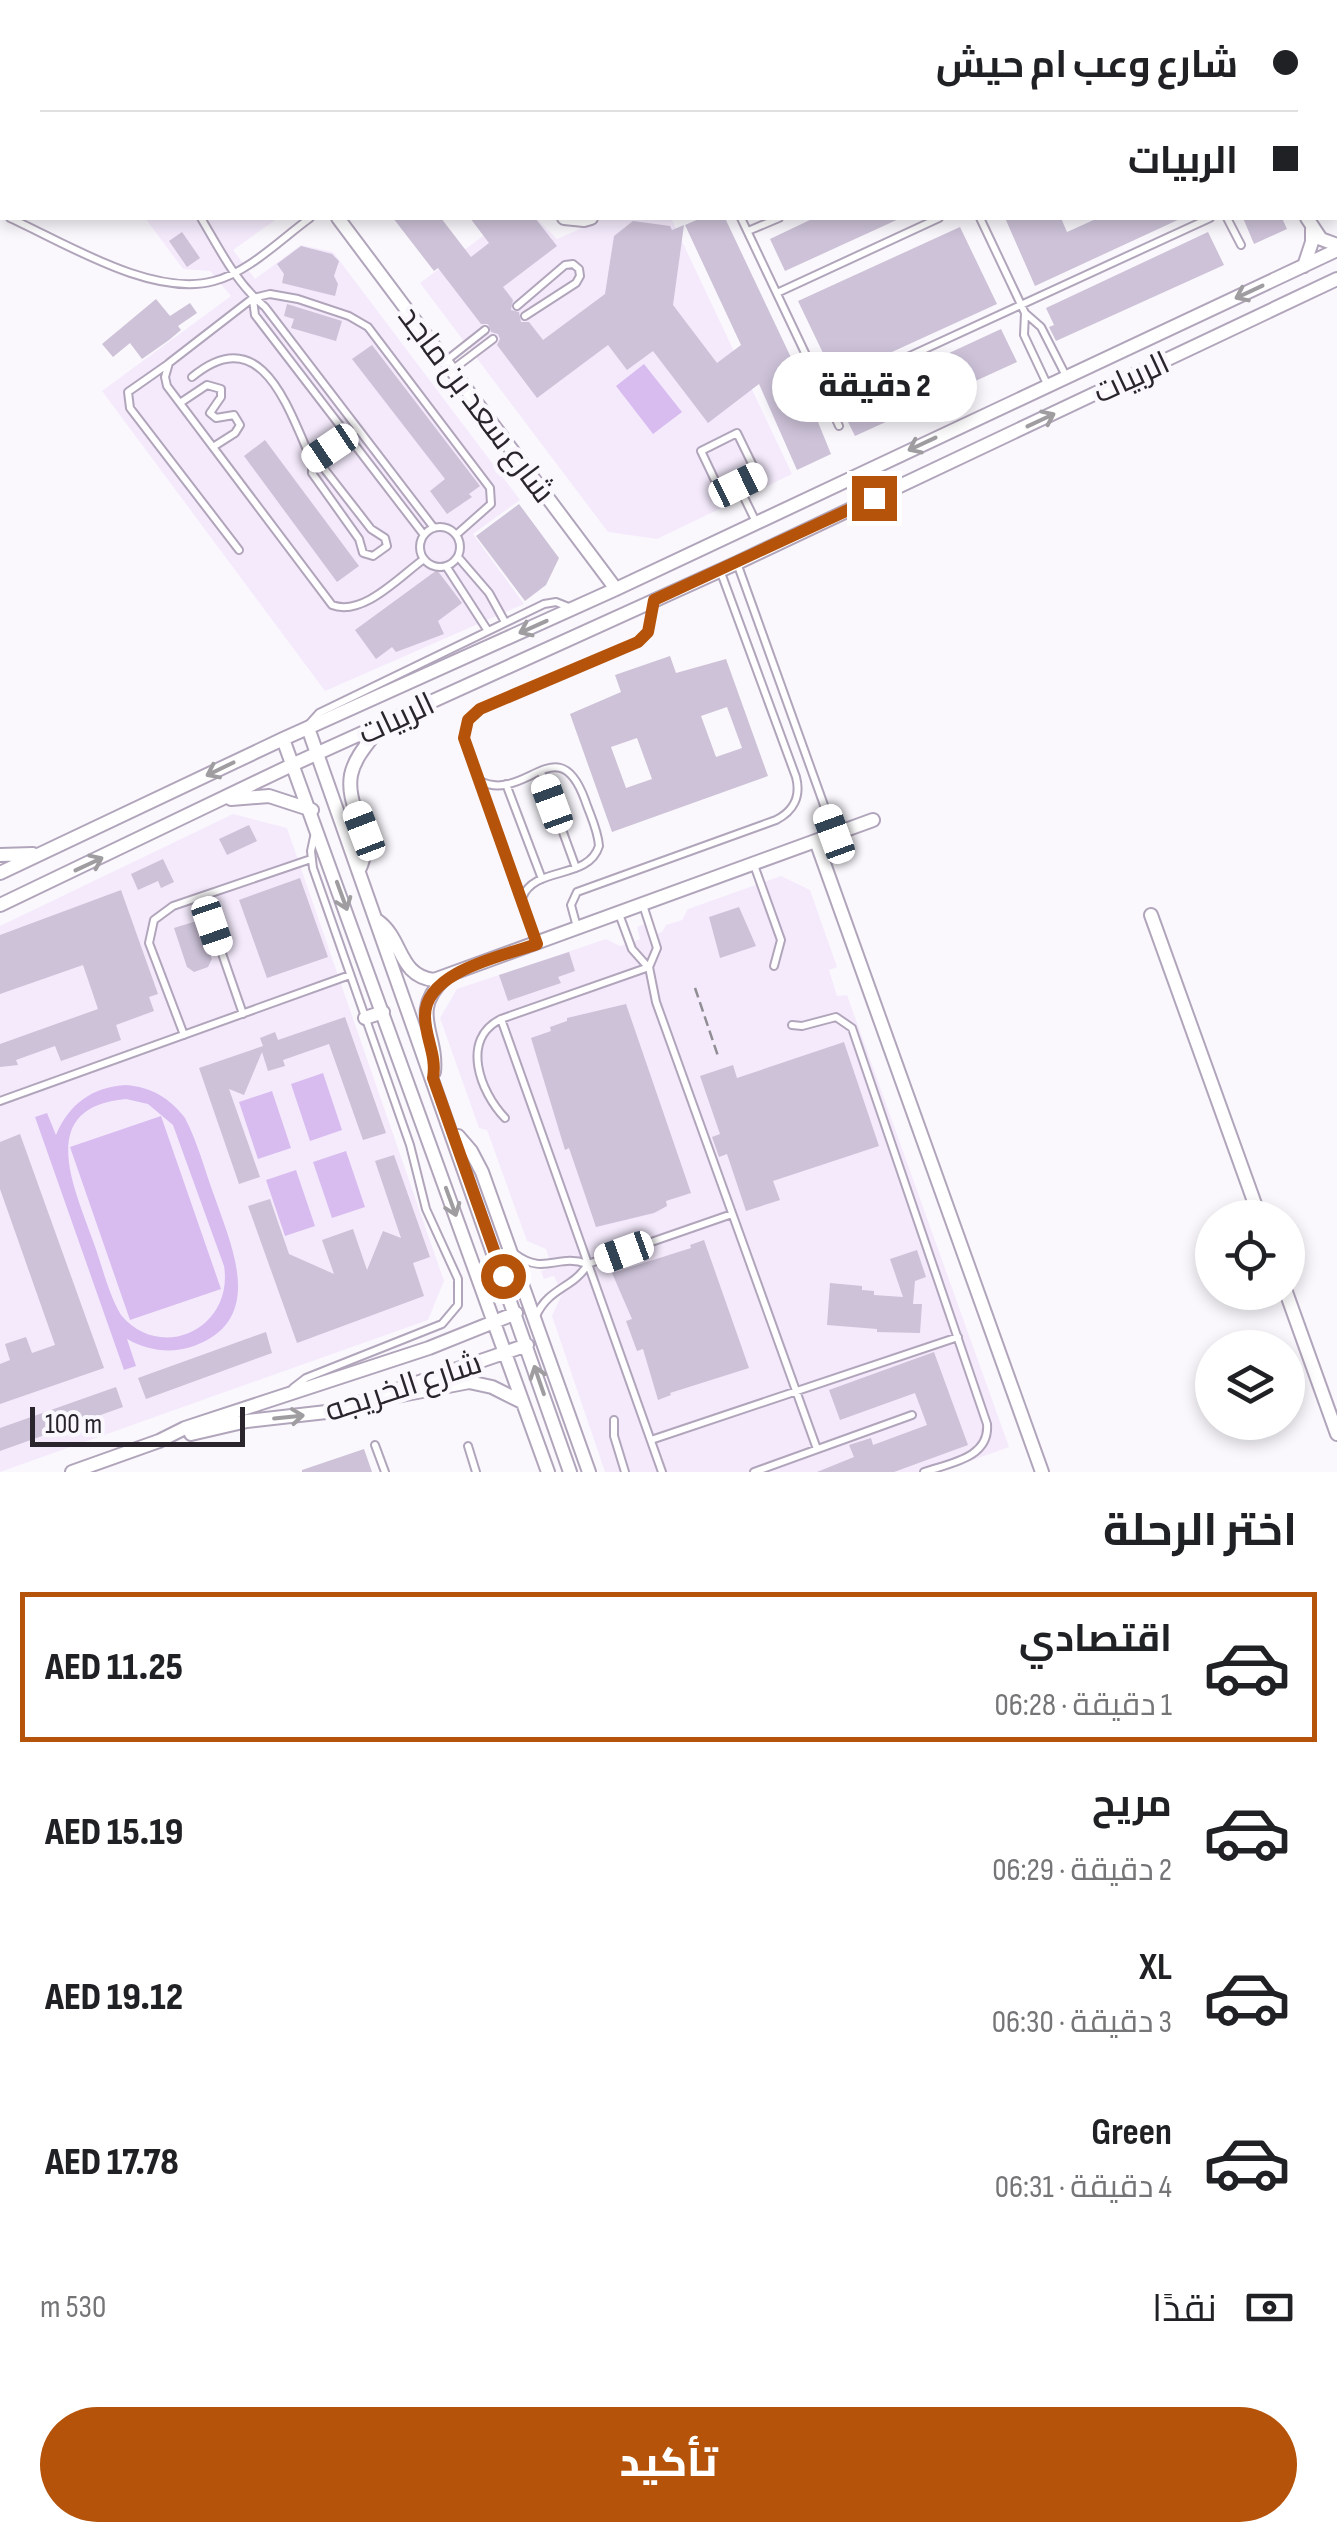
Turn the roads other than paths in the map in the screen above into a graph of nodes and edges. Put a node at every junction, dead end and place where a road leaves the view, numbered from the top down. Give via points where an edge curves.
1 (14, 220) edge
2 (203, 220) edge
3 (307, 220) edge
4 (339, 220) edge
5 (742, 220) edge
6 (774, 220) edge
7 (935, 220) edge
8 (981, 220) edge
9 (1206, 220) edge
10 (1229, 220) edge
11 (1309, 224) edge
12 (748, 232) junction
13 (1240, 246) dead end
14 (1337, 248) edge
15 (1304, 266) junction
16 (233, 273) junction
17 (1337, 279) edge
18 (777, 293) junction
19 (252, 298) junction
20 (517, 306) dead end
21 (1023, 309) junction
22 (525, 316) dead end
23 (485, 330) dead end
24 (492, 340) dead end
25 (169, 363) junction
26 (448, 367) junction
27 (1066, 376) junction
28 (192, 377) dead end
29 (1048, 384) junction
30 (824, 395) junction
31 (180, 403) junction
32 (838, 426) dead end
33 (358, 428) junction
34 (348, 436) junction
35 (213, 447) junction
36 (312, 461) junction
37 (738, 485) junction
38 (756, 523) junction
39 (434, 528) junction
40 (424, 535) junction
41 (456, 535) junction
42 (239, 550) dead end
43 (458, 556) junction
44 (424, 559) junction
45 (737, 563) junction
46 (446, 566) junction
47 (720, 569) junction
48 (616, 589) junction
49 (654, 600) junction
50 (572, 609) junction
51 (505, 622) junction
52 (488, 631) junction
53 (382, 724) junction
54 (308, 728) junction
55 (284, 739) junction
56 (318, 754) junction
57 (294, 764) junction
58 (541, 772) junction
59 (480, 781) junction
60 (506, 784) junction
61 (219, 801) junction
62 (312, 810) junction
63 (873, 820) dead end
64 (317, 826) junction
65 (834, 834) junction
66 (816, 841) junction
67 (41, 854) junction
68 (0, 855) edge
69 (311, 858) junction
70 (753, 864) junction
71 (576, 868) junction
72 (359, 870) junction
73 (0, 872) edge
74 (542, 879) junction
75 (202, 896) junction
76 (522, 899) junction
77 (0, 905) edge
78 (642, 905) junction
79 (619, 914) junction
80 (1151, 915) dead end
81 (376, 919) junction
82 (577, 929) junction
83 (537, 944) junction
84 (774, 966) dead end
85 (649, 967) junction
86 (350, 975) junction
87 (446, 978) junction
88 (383, 1012) junction
89 (243, 1014) junction
90 (365, 1018) junction
91 (502, 1019) junction
92 (792, 1026) dead end
93 (184, 1035) junction
94 (433, 1078) junction
95 (0, 1101) edge
96 (505, 1118) dead end
97 (451, 1128) junction
98 (1254, 1200) edge
99 (732, 1214) junction
100 (509, 1250) junction
101 (588, 1264) junction
102 (1293, 1310) edge
103 (516, 1314) junction
104 (534, 1320) junction
105 (494, 1322) junction
106 (958, 1337) junction
107 (527, 1346) junction
108 (505, 1352) junction
109 (796, 1390) junction
110 (288, 1392) junction
111 (368, 1399) junction
112 (522, 1402) junction
113 (912, 1415) dead end
114 (1334, 1419) edge
115 (614, 1420) dead end
116 (1337, 1434) edge
117 (159, 1440) junction
118 (651, 1440) junction
119 (375, 1445) dead end
120 (468, 1446) dead end
121 (817, 1449) junction
122 (476, 1470) edge
123 (72, 1472) edge
124 (385, 1472) edge
125 (466, 1472) edge
126 (548, 1472) edge
127 (570, 1472) edge
128 (589, 1472) edge
129 (625, 1472) edge
130 (662, 1472) edge
131 (754, 1472) edge
132 (924, 1472) edge
133 (1042, 1472) edge

1 - 16 lane via 159,282 200,284
2 - 16 lane
3 - 16 lane
4 - 26 street, شارع سعد بن ماجد
5 - 12 lane
6 - 12 lane
7 - 18 lane
8 - 21 lane
9 - 21 lane
10 - 13 lane
11 - 14 street
11 - 15 street via 1312,242
12 - 18 lane
14 - 15 street, الربيات
15 -> 27 street, الربيات
16 - 19 lane
45 -> 17 street, الربيات
18 - 30 lane
19 - 25 lane
19 - 33 lane
19 - 34 lane via 255,315
19 - 41 lane via 282,296 315,305 358,321 382,342 490,488 490,504
20 - 22 lane via 566,265 579,269 576,283
21 - 27 lane via 1041,327
21 - 29 lane via 1024,335
21 - 30 lane
23 - 26 lane
24 - 26 lane
25 - 31 lane via 167,386
25 - 42 lane via 128,392 130,408
26 - 48 street, شارع سعد بن ماجد
27 - 29 street, الربيات
28 - 36 lane via 225,357 249,360 284,400
29 -> 38 street, الربيات
30 - 32 lane
31 - 35 lane
31 - 35 lane via 208,385 220,388 210,413 234,415 240,425
33 - 34 lane
33 - 39 lane
34 - 36 lane
34 - 40 lane
35 - 44 lane via 332,605 359,606
36 - 36 lane via 312,474 363,553 383,551 385,538
37 - 37 lane via 719,492 701,452 736,433 758,474
37 - 38 lane
38 - 48 street, الربيات
39 - 40 lane
39 - 41 lane
40 - 44 lane
41 - 43 lane
43 - 46 lane
43 - 51 lane
44 - 46 lane
45 - 47 street, الربيات
45 - 65 lane
46 - 52 lane
47 - 49 street, الربيات
47 - 82 lane via 796,777 794,804 776,820 577,892 570,904
48 - 50 street, الربيات
49 - 53 street, الربيات
49 - 59 lane via 648,632 638,642 475,712 464,738
50 - 51 lane via 550,602
50 -> 54 street, الربيات
51 - 52 lane
52 - 54 lane via 319,713
53 - 56 street, الربيات
53 - 72 street via 352,773 366,839
54 - 55 street, الربيات
54 - 56 street
55 - 57 street
55 -> 67 street, الربيات
56 - 57 street, الربيات
56 - 72 street
57 - 61 street, الربيات
57 - 62 street
58 - 60 lane
58 - 71 lane
58 - 71 lane via 560,767 574,774 590,815 598,852
59 - 60 lane
59 - 76 lane
60 - 74 lane
61 - 62 street via 269,796
77 -> 61 street, الربيات
62 - 64 street
63 - 65 street
64 - 69 lane
64 -> 88 street
65 - 66 street
66 - 70 street
66 - 133 street
67 - 68 street
67 - 73 street, الربيات
69 - 75 lane
69 - 86 lane
70 - 78 street
70 - 84 lane via 781,940
71 - 74 lane
72 - 81 street
74 - 76 lane
75 - 89 lane
75 - 93 lane via 159,914 149,936
76 - 83 lane
78 - 79 street
78 - 85 lane via 657,948
79 - 82 street
79 - 85 lane via 636,955
80 - 98 street
81 - 87 street via 412,973
81 - 94 street
82 - 83 street
83 - 87 street
85 - 91 lane
85 - 99 lane
86 - 89 lane
86 - 90 lane
87 - 94 street via 426,1007
88 - 90 street
88 -> 105 street
89 - 93 lane
90 - 110 lane via 460,1297 442,1324 306,1378
91 - 96 lane via 482,1033 476,1056
91 - 101 lane
92 - 106 lane via 836,1016 852,1028
93 - 95 lane
94 - 97 street
97 - 100 street via 476,1159
97 - 103 street
99 - 101 lane
99 - 109 lane
100 - 101 lane via 538,1266
100 - 104 street
101 - 104 lane via 546,1299
101 - 118 lane
102 - 114 street
103 - 105 street, شارع الخريجه
103 - 107 street
104 - 128 street
105 - 108 street
105 - 110 street, شارع الخريجه
106 - 109 lane
106 - 132 lane via 988,1435 973,1454
107 - 108 street, شارع الخريجه
127 -> 107 street
108 - 111 street, شارع الخريجه
108 - 112 street
109 - 118 lane
109 - 121 lane
110 - 117 street, شارع الخريجه
111 - 112 street via 470,1382
117 -> 111 street, شارع الخريجه via 322,1414
112 - 126 street
113 - 121 lane
114 - 116 street
115 - 129 lane
117 - 123 street, شارع الخريجه
118 - 130 lane
119 - 124 lane
120 - 122 lane
121 - 131 lane
122 - 125 lane

